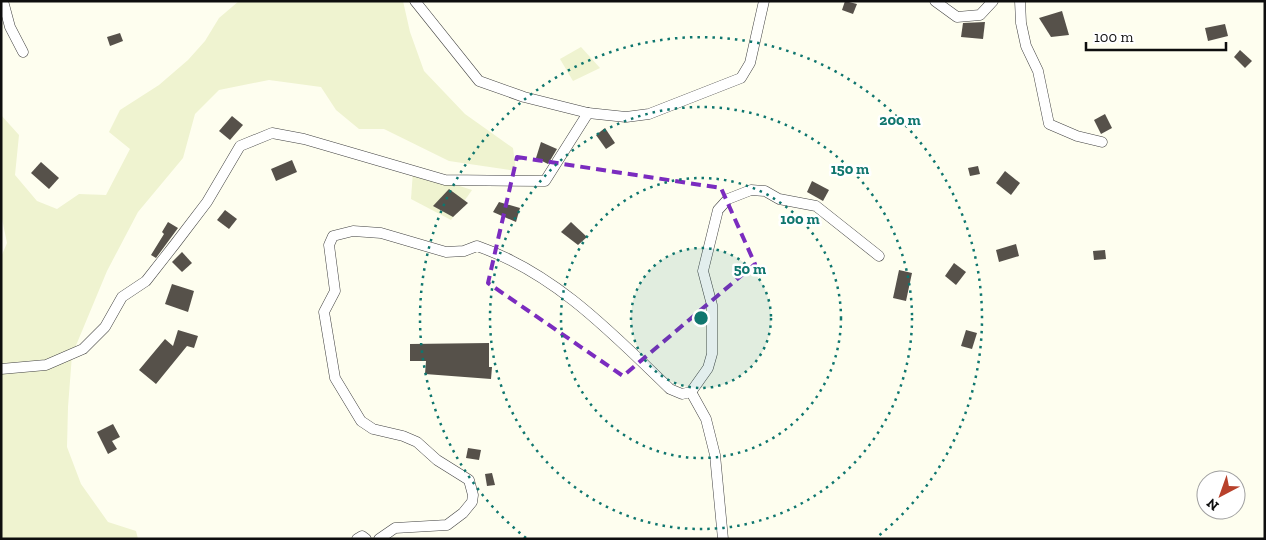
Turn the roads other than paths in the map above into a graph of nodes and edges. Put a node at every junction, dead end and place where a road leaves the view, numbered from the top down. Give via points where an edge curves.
1 (3, 1) edge
2 (415, 1) edge
3 (764, 1) edge
4 (935, 1) edge
5 (993, 1) edge
6 (1020, 1) edge
7 (23, 52) dead end
8 (588, 112) junction
9 (1102, 142) dead end
10 (879, 256) dead end
11 (1, 369) edge
12 (690, 392) junction
13 (357, 539) edge
14 (366, 539) edge
15 (379, 539) edge
16 (723, 539) edge

1 - 7 street via 10,27
2 - 8 street via 479,81 524,97
3 - 8 street via 750,63 741,78 649,114 626,117
4 - 5 street via 957,17 980,15
6 - 9 street via 1020,23 1038,71 1049,124
8 - 11 street via 545,181 445,180 304,139 272,133 240,146 207,202 175,244 146,281 122,296 105,327 83,349 46,365
10 - 12 street via 816,206 779,199 765,190 751,190 728,199 718,210 702,271 712,305 712,354 708,368
12 - 15 street via 682,394 670,389 599,320 568,296 493,252 476,246 464,251 446,252 381,233 353,231 334,236 329,245 335,291 324,312 335,378 362,421 373,429 417,442 437,460 465,476 473,495 472,502 463,513 447,525 395,528
12 - 16 street via 706,419 715,455
13 - 14 street via 362,536

